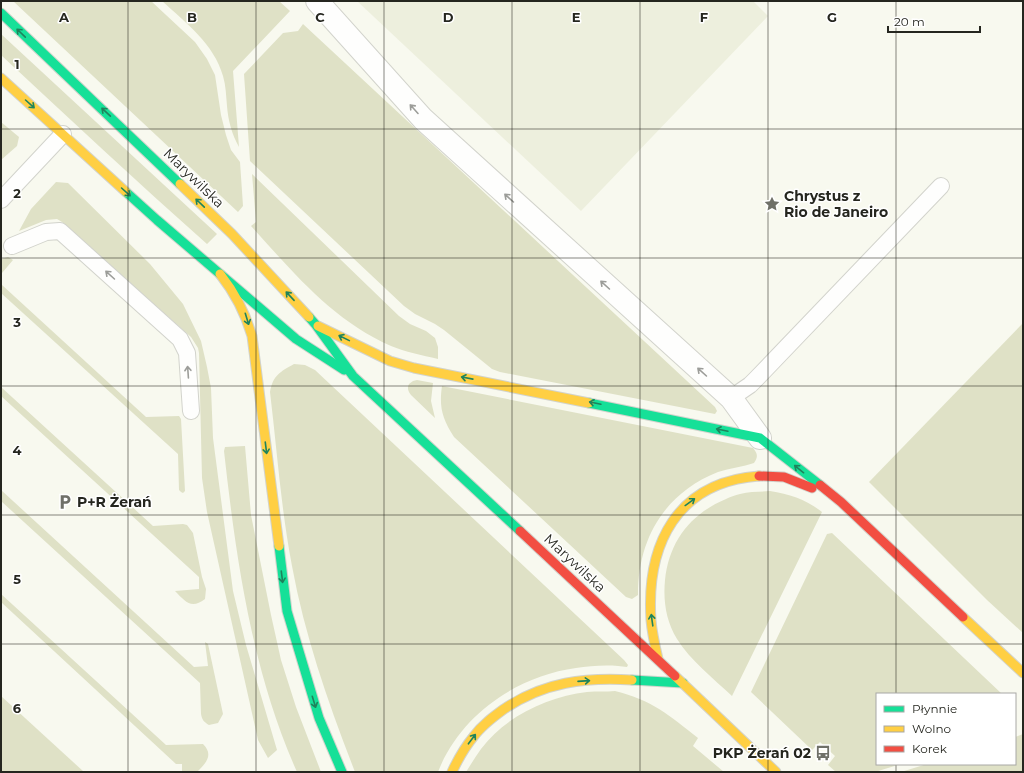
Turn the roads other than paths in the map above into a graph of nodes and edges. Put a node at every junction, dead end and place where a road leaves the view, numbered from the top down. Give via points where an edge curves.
1 (317, 1) edge
2 (1, 13) edge
3 (1, 78) edge
4 (63, 134) junction
5 (941, 186) dead end
6 (1, 200) edge
7 (12, 246) dead end
8 (220, 274) junction
9 (316, 325) junction
10 (354, 376) junction
11 (731, 398) junction
12 (191, 411) dead end
13 (760, 438) junction
14 (841, 502) junction
15 (658, 659) junction
16 (1023, 674) edge
17 (683, 683) junction
18 (342, 772) edge
19 (452, 772) edge
20 (776, 772) edge

11 -> 1 street via 423,119
9 -> 2 street, Marywilska via 226,228
3 -> 4 street, Marywilska
4 - 6 lane
4 -> 8 street, Marywilska
5 - 11 lane via 757,378
12 -> 7 lane via 187,353 180,339 60,231 46,232
8 - 10 street, Marywilska via 296,339
8 -> 18 street via 240,302 252,336 287,611 319,718
9 - 10 street, Marywilska
13 -> 9 street via 414,368 390,361
10 - 15 street, Marywilska
11 - 13 street
14 -> 13 street
15 -> 14 street via 651,615 652,580 661,542 670,524 685,505 729,480 754,476 782,476
14 - 16 street
15 - 17 street, Marywilska
19 -> 17 street via 474,737 498,713 547,687 606,679
17 - 20 street, Marywilska

